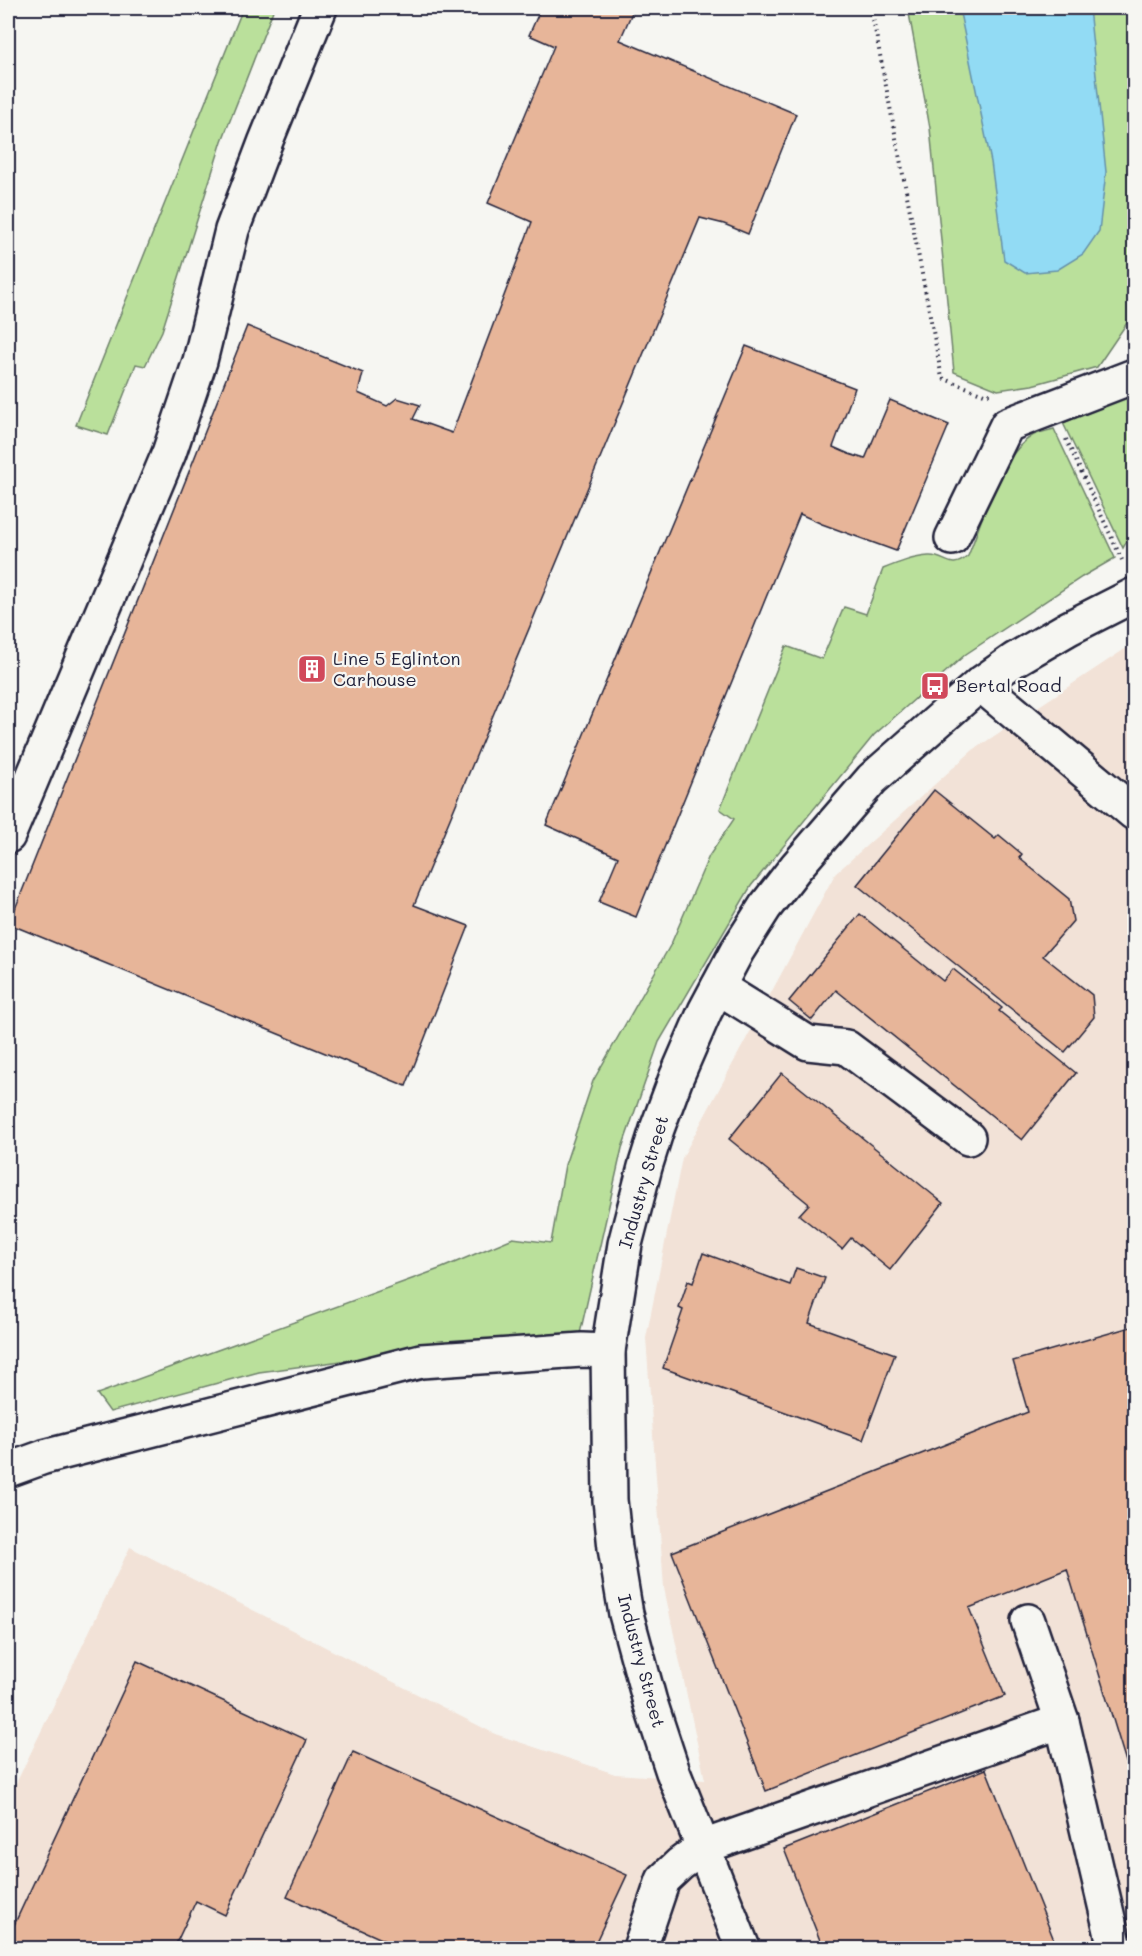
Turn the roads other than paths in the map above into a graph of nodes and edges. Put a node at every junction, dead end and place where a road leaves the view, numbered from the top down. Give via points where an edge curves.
1 (320, 8) edge
2 (1134, 376) edge
3 (952, 538) dead end
4 (1134, 595) edge
5 (980, 684) junction
6 (1134, 813) edge
7 (8, 836) edge
8 (718, 987) junction
9 (968, 1138) dead end
10 (608, 1351) junction
11 (8, 1470) edge
12 (1028, 1621) dead end
13 (1062, 1721) junction
14 (703, 1847) junction
15 (640, 1948) edge
16 (743, 1948) edge
17 (1115, 1948) edge

1 - 7 street via 232,230 200,361 169,453
2 - 3 street via 1007,425
4 - 5 street, Industry Street via 1069,628
5 - 6 street
5 - 8 street, Industry Street via 872,779 831,826 765,907
8 - 9 street via 808,1043 846,1047
8 - 10 street, Industry Street via 676,1078 648,1158 625,1244
10 - 11 street via 421,1361 44,1456
10 - 14 street, Industry Street via 610,1500 626,1614 650,1702
12 - 13 street
13 - 14 street
13 - 17 street
14 - 15 street via 663,1880
14 - 16 street, Industry Street

